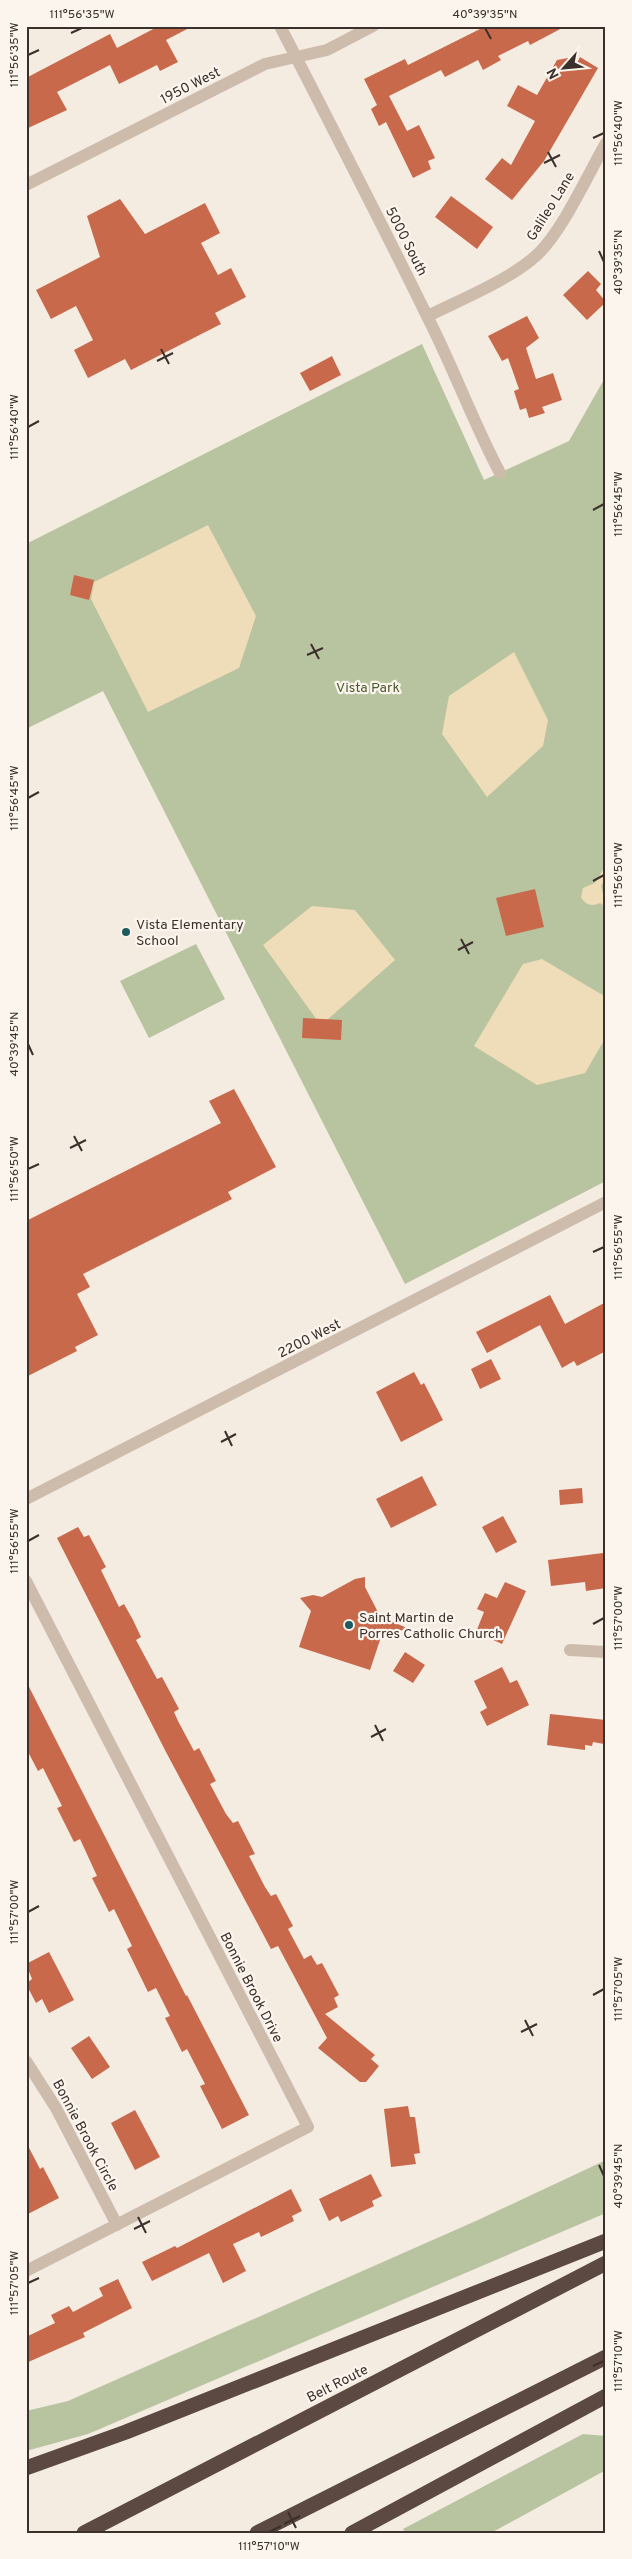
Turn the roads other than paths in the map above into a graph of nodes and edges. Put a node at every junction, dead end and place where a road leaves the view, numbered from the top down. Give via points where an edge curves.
1 (280, 26) edge
2 (373, 26) edge
3 (296, 57) junction
4 (606, 143) edge
5 (26, 185) edge
6 (428, 316) junction
7 (500, 473) dead end
8 (606, 1202) edge
9 (26, 1499) edge
10 (26, 1580) edge
11 (570, 1650) dead end
12 (606, 1652) edge
13 (26, 2061) edge
14 (117, 2225) junction
15 (606, 2241) edge
16 (606, 2263) edge
17 (26, 2271) edge
18 (606, 2357) edge
19 (606, 2396) edge
20 (26, 2468) edge
21 (84, 2533) edge
22 (257, 2533) edge
23 (352, 2533) edge

1 - 3 street, 5000 South
2 - 3 street, 1950 West via 327,50
3 - 5 street, 1950 West via 265,64
3 - 6 street, 5000 South
4 - 6 street, Galileo Lane via 559,226 538,254 508,274
6 - 7 street, 5000 South via 482,440
8 - 9 street, 2200 West
10 - 14 street, Bonnie Brook Drive via 308,2127
11 - 12 street
13 - 14 street, Bonnie Brook Circle via 56,2108
14 - 17 street, Bonnie Brook Drive
15 - 20 highway via 126,2432
16 - 21 highway, Belt Route
18 - 22 highway
19 - 23 highway

